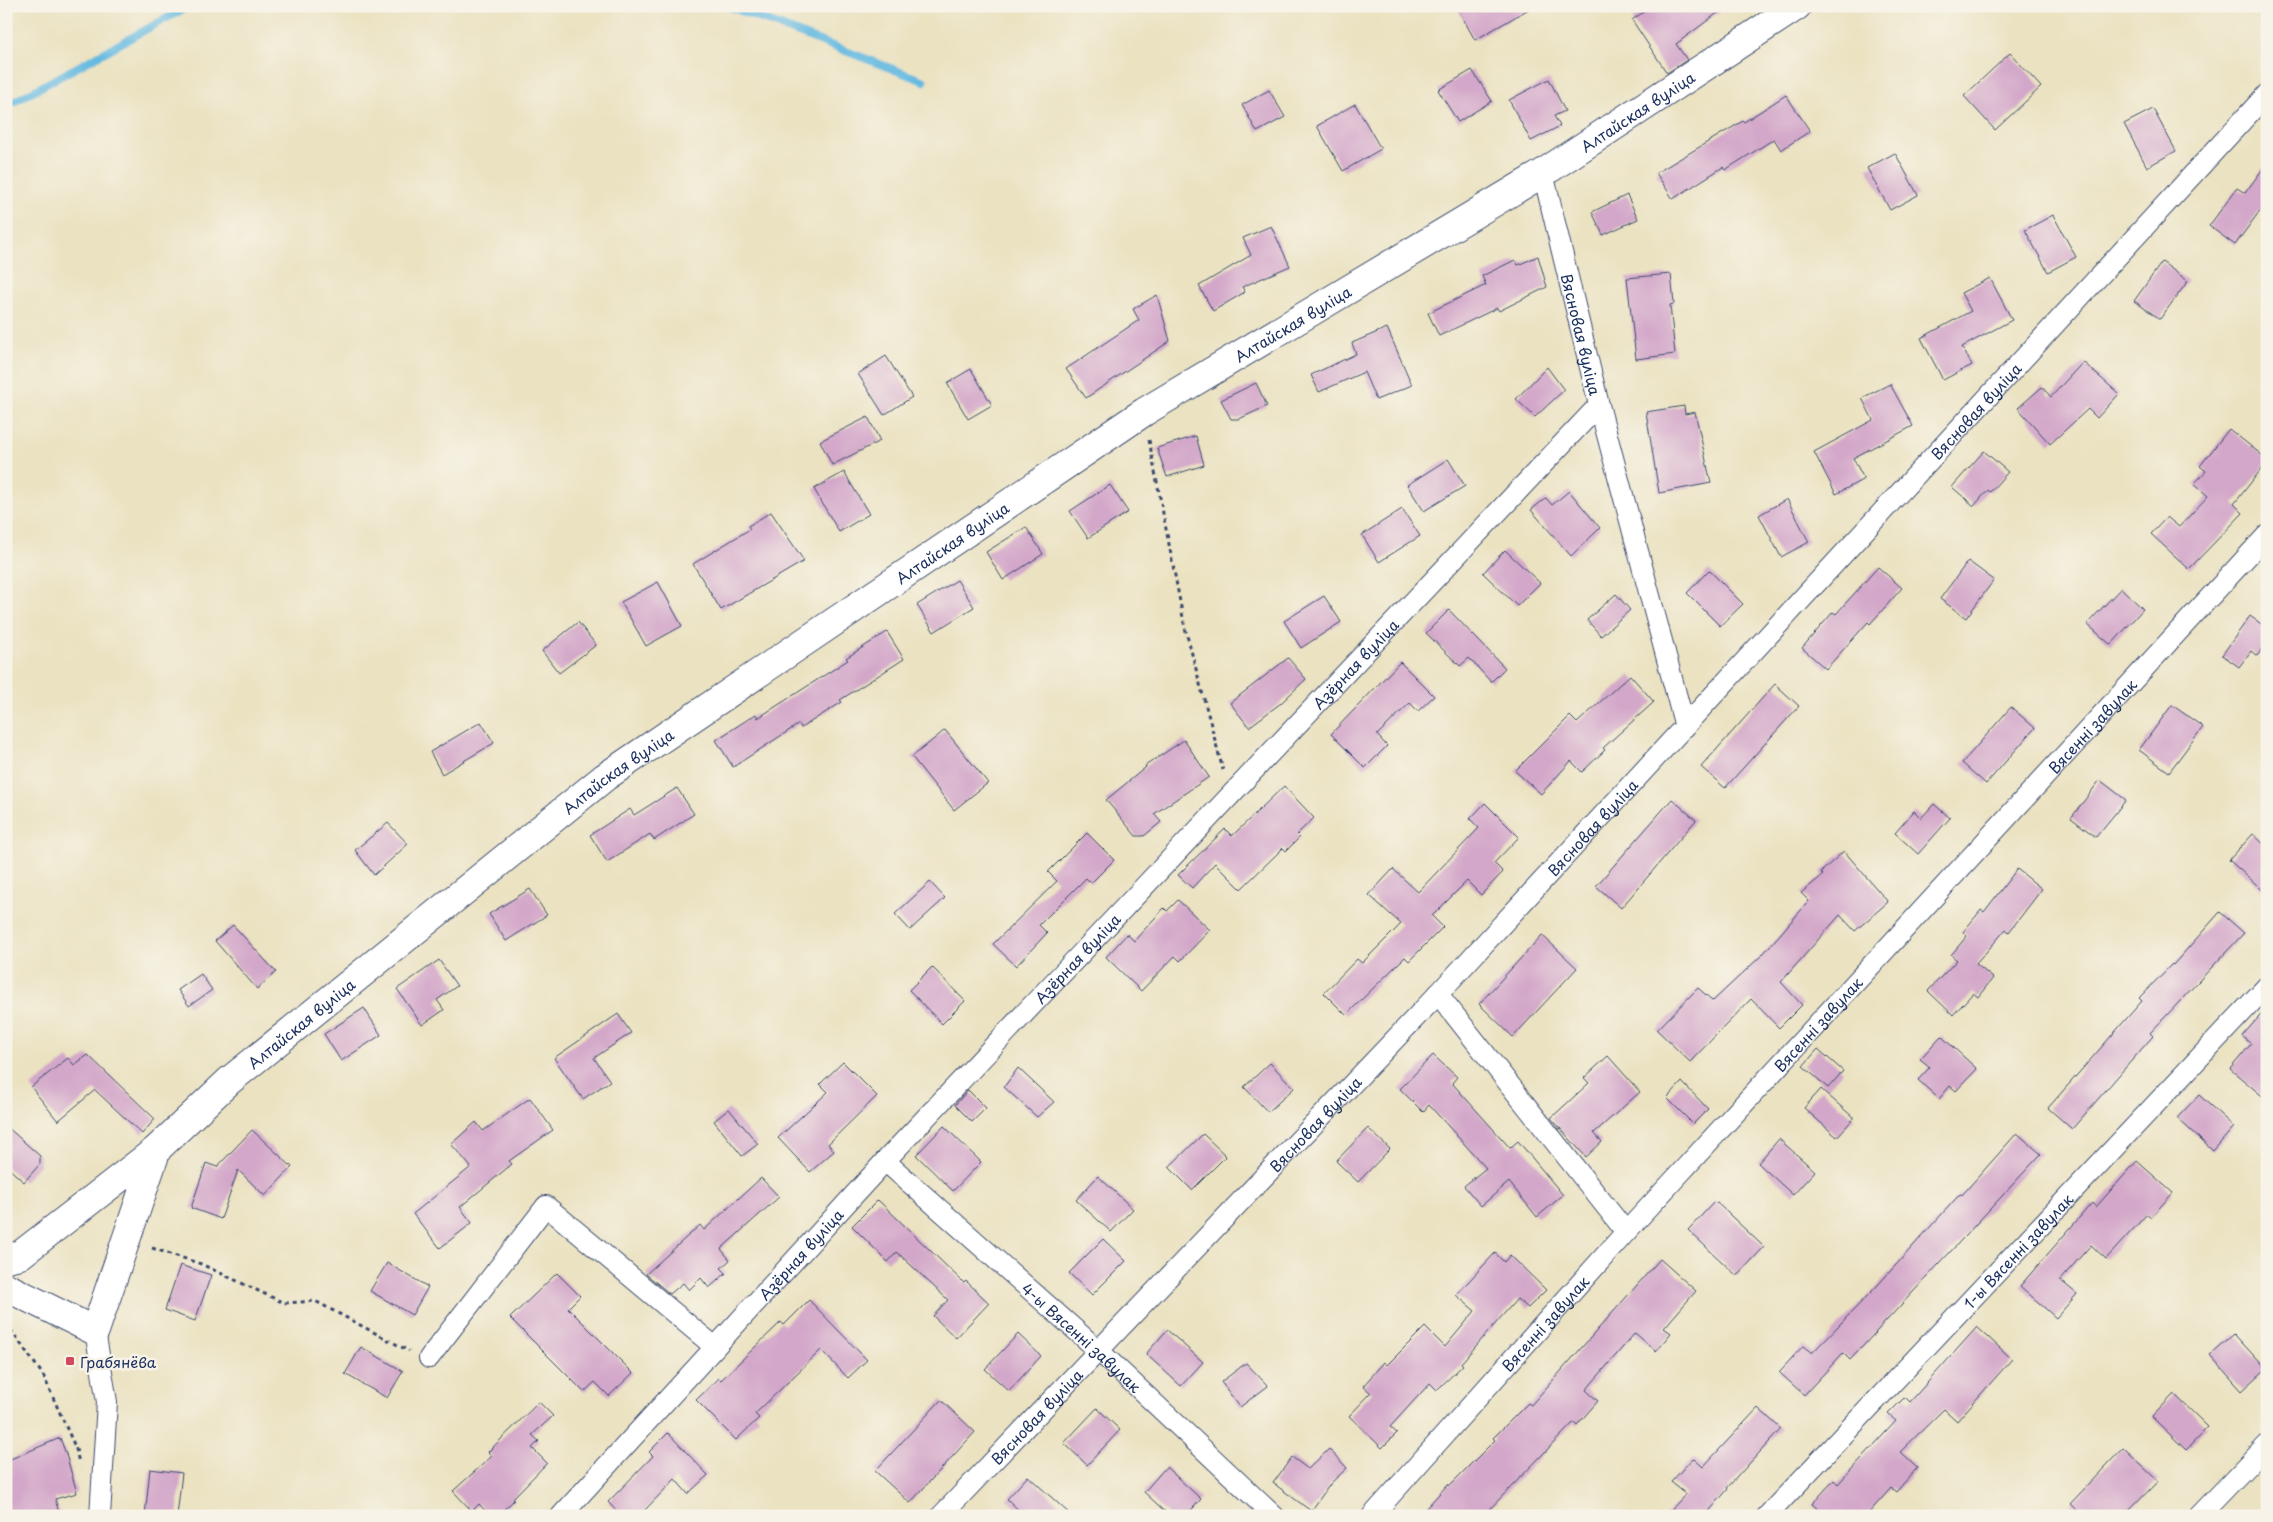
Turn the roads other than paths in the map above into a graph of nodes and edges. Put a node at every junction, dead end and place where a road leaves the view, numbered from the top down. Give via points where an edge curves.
1 (1797, 6) edge
2 (2267, 94) edge
3 (1543, 173) junction
4 (1598, 405) junction
5 (2267, 535) edge
6 (1685, 727) junction
7 (2267, 986) edge
8 (1438, 994) junction
9 (157, 1149) junction
10 (886, 1162) junction
11 (1626, 1232) junction
12 (6, 1258) edge
13 (6, 1287) edge
14 (94, 1331) junction
15 (715, 1347) junction
16 (1098, 1350) junction
17 (428, 1358) road end
18 (2267, 1445) edge
19 (100, 1516) edge
20 (561, 1516) edge
21 (941, 1516) edge
22 (1274, 1516) edge
23 (1372, 1516) edge
24 (1767, 1516) edge
25 (2199, 1516) edge

1 - 3 main road, Алтайская вуліца
2 - 6 street, Вясновая вуліца
3 - 4 street, Вясновая вуліца
3 - 9 main road, Алтайская вуліца via 1144,412 605,777 229,1080
4 - 6 street, Вясновая вуліца
4 - 10 street, Азёрная вуліца
5 - 11 street, Вясенні завулак
6 - 8 street, Вясновая вуліца
7 - 24 street, 1-ы Вясенні завулак
8 - 11 street
8 - 16 street, Вясновая вуліца
9 - 12 main road, Алтайская вуліца via 20,1256
9 - 14 main road, Алтайская вуліца
10 - 15 street, Азёрная вуліца
10 - 16 street, 4-ы Вясенні завулак
11 - 23 street, Вясенні завулак
13 - 14 main road
14 - 19 street, Алтайская вуліца via 107,1402
15 - 17 street via 546,1206
15 - 20 street, Азёрная вуліца
16 - 21 street, Вясновая вуліца
16 - 22 street, 4-ы Вясенні завулак
18 - 25 street

